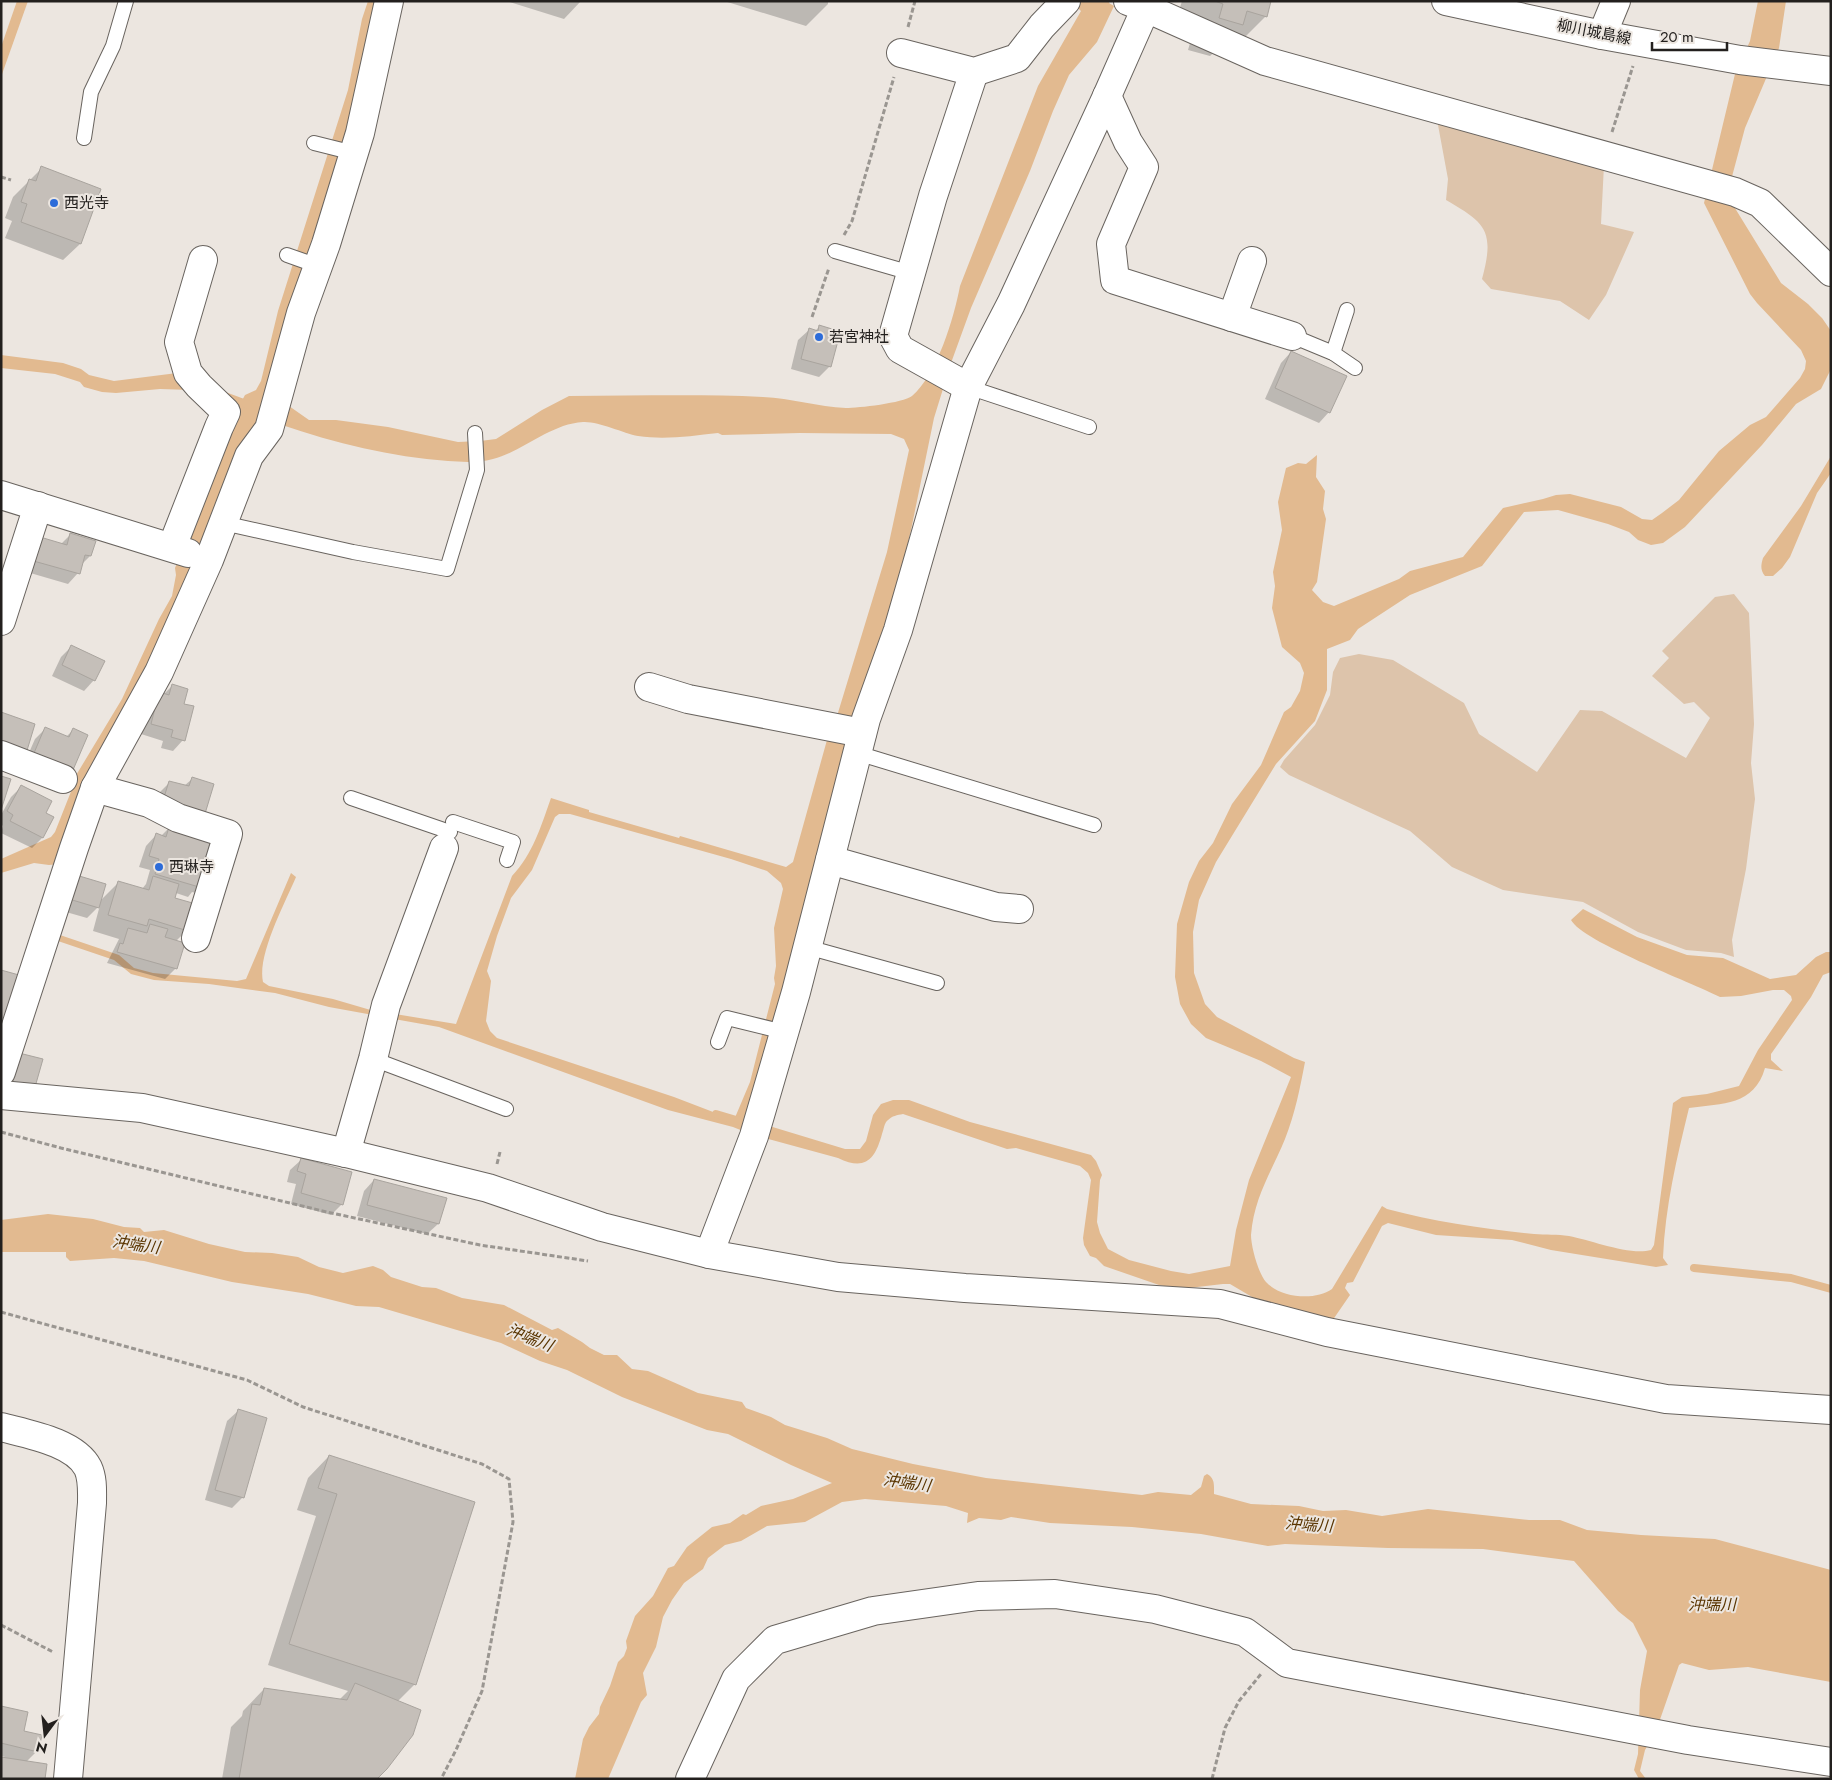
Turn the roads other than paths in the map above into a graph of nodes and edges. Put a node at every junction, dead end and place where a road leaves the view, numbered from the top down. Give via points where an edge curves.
1 (126, 1) edge
2 (1066, 1) edge
3 (1446, 1) edge
4 (1616, 1) edge
5 (1141, 3) edge
6 (381, 4) edge
7 (1602, 36) junction
8 (902, 53) road end
9 (1831, 71) edge
10 (974, 72) junction
11 (1107, 96) junction
12 (84, 138) dead end
13 (314, 143) dead end
14 (350, 152) junction
15 (835, 251) road end
16 (287, 255) dead end
17 (203, 260) dead end
18 (1252, 261) dead end
19 (314, 265) junction
20 (1831, 272) edge
21 (912, 273) junction
22 (1347, 310) dead end
23 (1232, 317) junction
24 (1292, 336) joint
25 (1333, 353) junction
26 (1355, 368) dead end
27 (961, 383) junction
28 (1089, 427) dead end
29 (475, 433) dead end
30 (1, 495) edge
31 (38, 506) junction
32 (224, 524) junction
33 (172, 547) junction
34 (205, 559) junction
35 (1, 621) edge
36 (649, 687) dead end
37 (850, 736) junction
38 (1, 755) edge
39 (63, 779) dead end
40 (96, 788) junction
41 (351, 798) dead end
42 (1094, 825) dead end
43 (451, 828) junction
44 (507, 860) dead end
45 (830, 860) junction
46 (1019, 910) dead end
47 (196, 938) dead end
48 (807, 947) junction
49 (936, 983) dead end
50 (775, 1029) junction
51 (718, 1042) dead end
52 (373, 1060) junction
53 (1, 1072) edge
54 (1, 1095) edge
55 (506, 1109) dead end
56 (346, 1153) junction
57 (709, 1254) junction
58 (1831, 1410) edge
59 (1, 1427) edge
60 (1831, 1762) edge
61 (68, 1779) edge
62 (690, 1779) edge

1 - 12 lane via 112,46 91,92
2 - 10 street via 1017,58
3 - 7 street, 柳川城島線
4 - 7 street
5 - 11 street
5 - 20 street via 1265,61 1735,192 1760,203
6 - 14 street via 360,133
7 - 9 street, 柳川城島線 via 1740,60
8 - 10 street
10 - 21 street via 933,196
11 - 23 street via 1128,142 1144,167 1111,244 1115,280
11 - 27 street via 1011,304
13 - 14 lane
14 - 19 street
15 - 21 lane
16 - 19 lane
17 - 33 street via 179,342 188,373 226,412
18 - 23 street
19 - 32 street via 269,429 249,456
21 - 27 street via 894,336 900,348
22 - 25 lane
23 - 24 street
24 - 25 lane
25 - 26 lane
27 - 28 lane
27 - 37 street via 898,630 866,719
29 - 32 lane via 477,470 448,569
30 - 31 street
31 - 33 street
31 - 35 street
32 - 34 street
33 - 34 street
34 - 40 street via 159,672
36 - 37 street
37 - 42 lane
37 - 45 street
38 - 39 street
40 - 47 street via 149,803 178,818 228,834
40 - 53 street
41 - 43 lane
43 - 44 lane via 513,842
43 - 52 street via 384,1014
45 - 46 street via 996,907
45 - 48 street
48 - 49 lane
48 - 50 street
50 - 51 lane via 727,1018
50 - 57 street via 757,1127
52 - 55 lane
52 - 56 street
54 - 56 street via 142,1108
56 - 57 street via 488,1188 602,1226
57 - 58 street via 838,1277 1220,1304 1327,1332 1666,1399
59 - 61 street via 73,1451 88,1467 92,1482
60 - 62 street via 1688,1740 1287,1663 1245,1632 1155,1609 1055,1594 978,1596 873,1611 775,1640 736,1679

